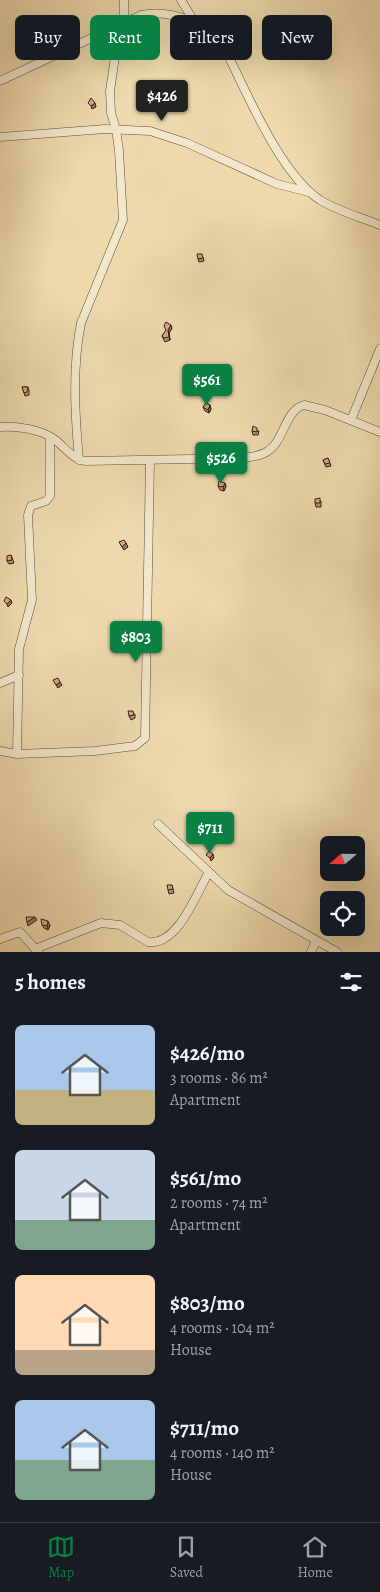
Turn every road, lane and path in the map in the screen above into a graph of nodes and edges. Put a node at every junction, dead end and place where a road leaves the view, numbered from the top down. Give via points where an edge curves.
1 (124, 0) edge
2 (181, 0) edge
3 (124, 15) edge
4 (146, 15) edge
5 (190, 15) edge
6 (170, 16) edge
7 (90, 38) edge
8 (115, 60) edge
9 (231, 60) edge
10 (0, 81) edge
11 (116, 129) junction
12 (0, 138) edge
13 (311, 193) junction
14 (380, 225) edge
15 (380, 349) edge
16 (377, 365) edge
17 (351, 420) junction
18 (0, 427) edge
19 (380, 432) edge
20 (50, 437) junction
21 (79, 460) junction
22 (150, 460) junction
23 (19, 675) junction
24 (0, 683) edge
25 (0, 751) edge
26 (17, 754) junction
27 (158, 824) dead end
28 (208, 872) junction
29 (0, 939) edge
30 (316, 941) junction
31 (148, 942) junction
32 (37, 950) edge
33 (146, 952) edge
34 (311, 952) edge
35 (336, 952) edge

1 - 3 street
2 - 5 street
4 - 6 street
7 - 10 street
8 - 11 street via 112,113
9 - 13 street via 288,169
11 - 12 street
11 - 13 street via 161,134 277,184
11 - 21 street via 123,220 81,323 78,339 75,419
13 - 14 street
15 - 16 street
16 - 17 street
17 - 19 street
17 - 22 street via 313,406 301,406 294,411 271,449 261,455
18 - 20 street via 19,428
20 - 21 street
20 - 23 street via 50,496 46,501 31,506 28,515 32,600 21,639
21 - 22 street
22 - 26 street via 145,738 135,746
23 - 24 street
23 - 26 street
25 - 26 street
27 - 28 street
28 - 30 street via 240,898
28 - 31 street via 179,926 163,939
29 - 32 street via 20,932
30 - 34 street
30 - 35 street
31 - 32 street via 120,925 101,923
31 - 33 street

